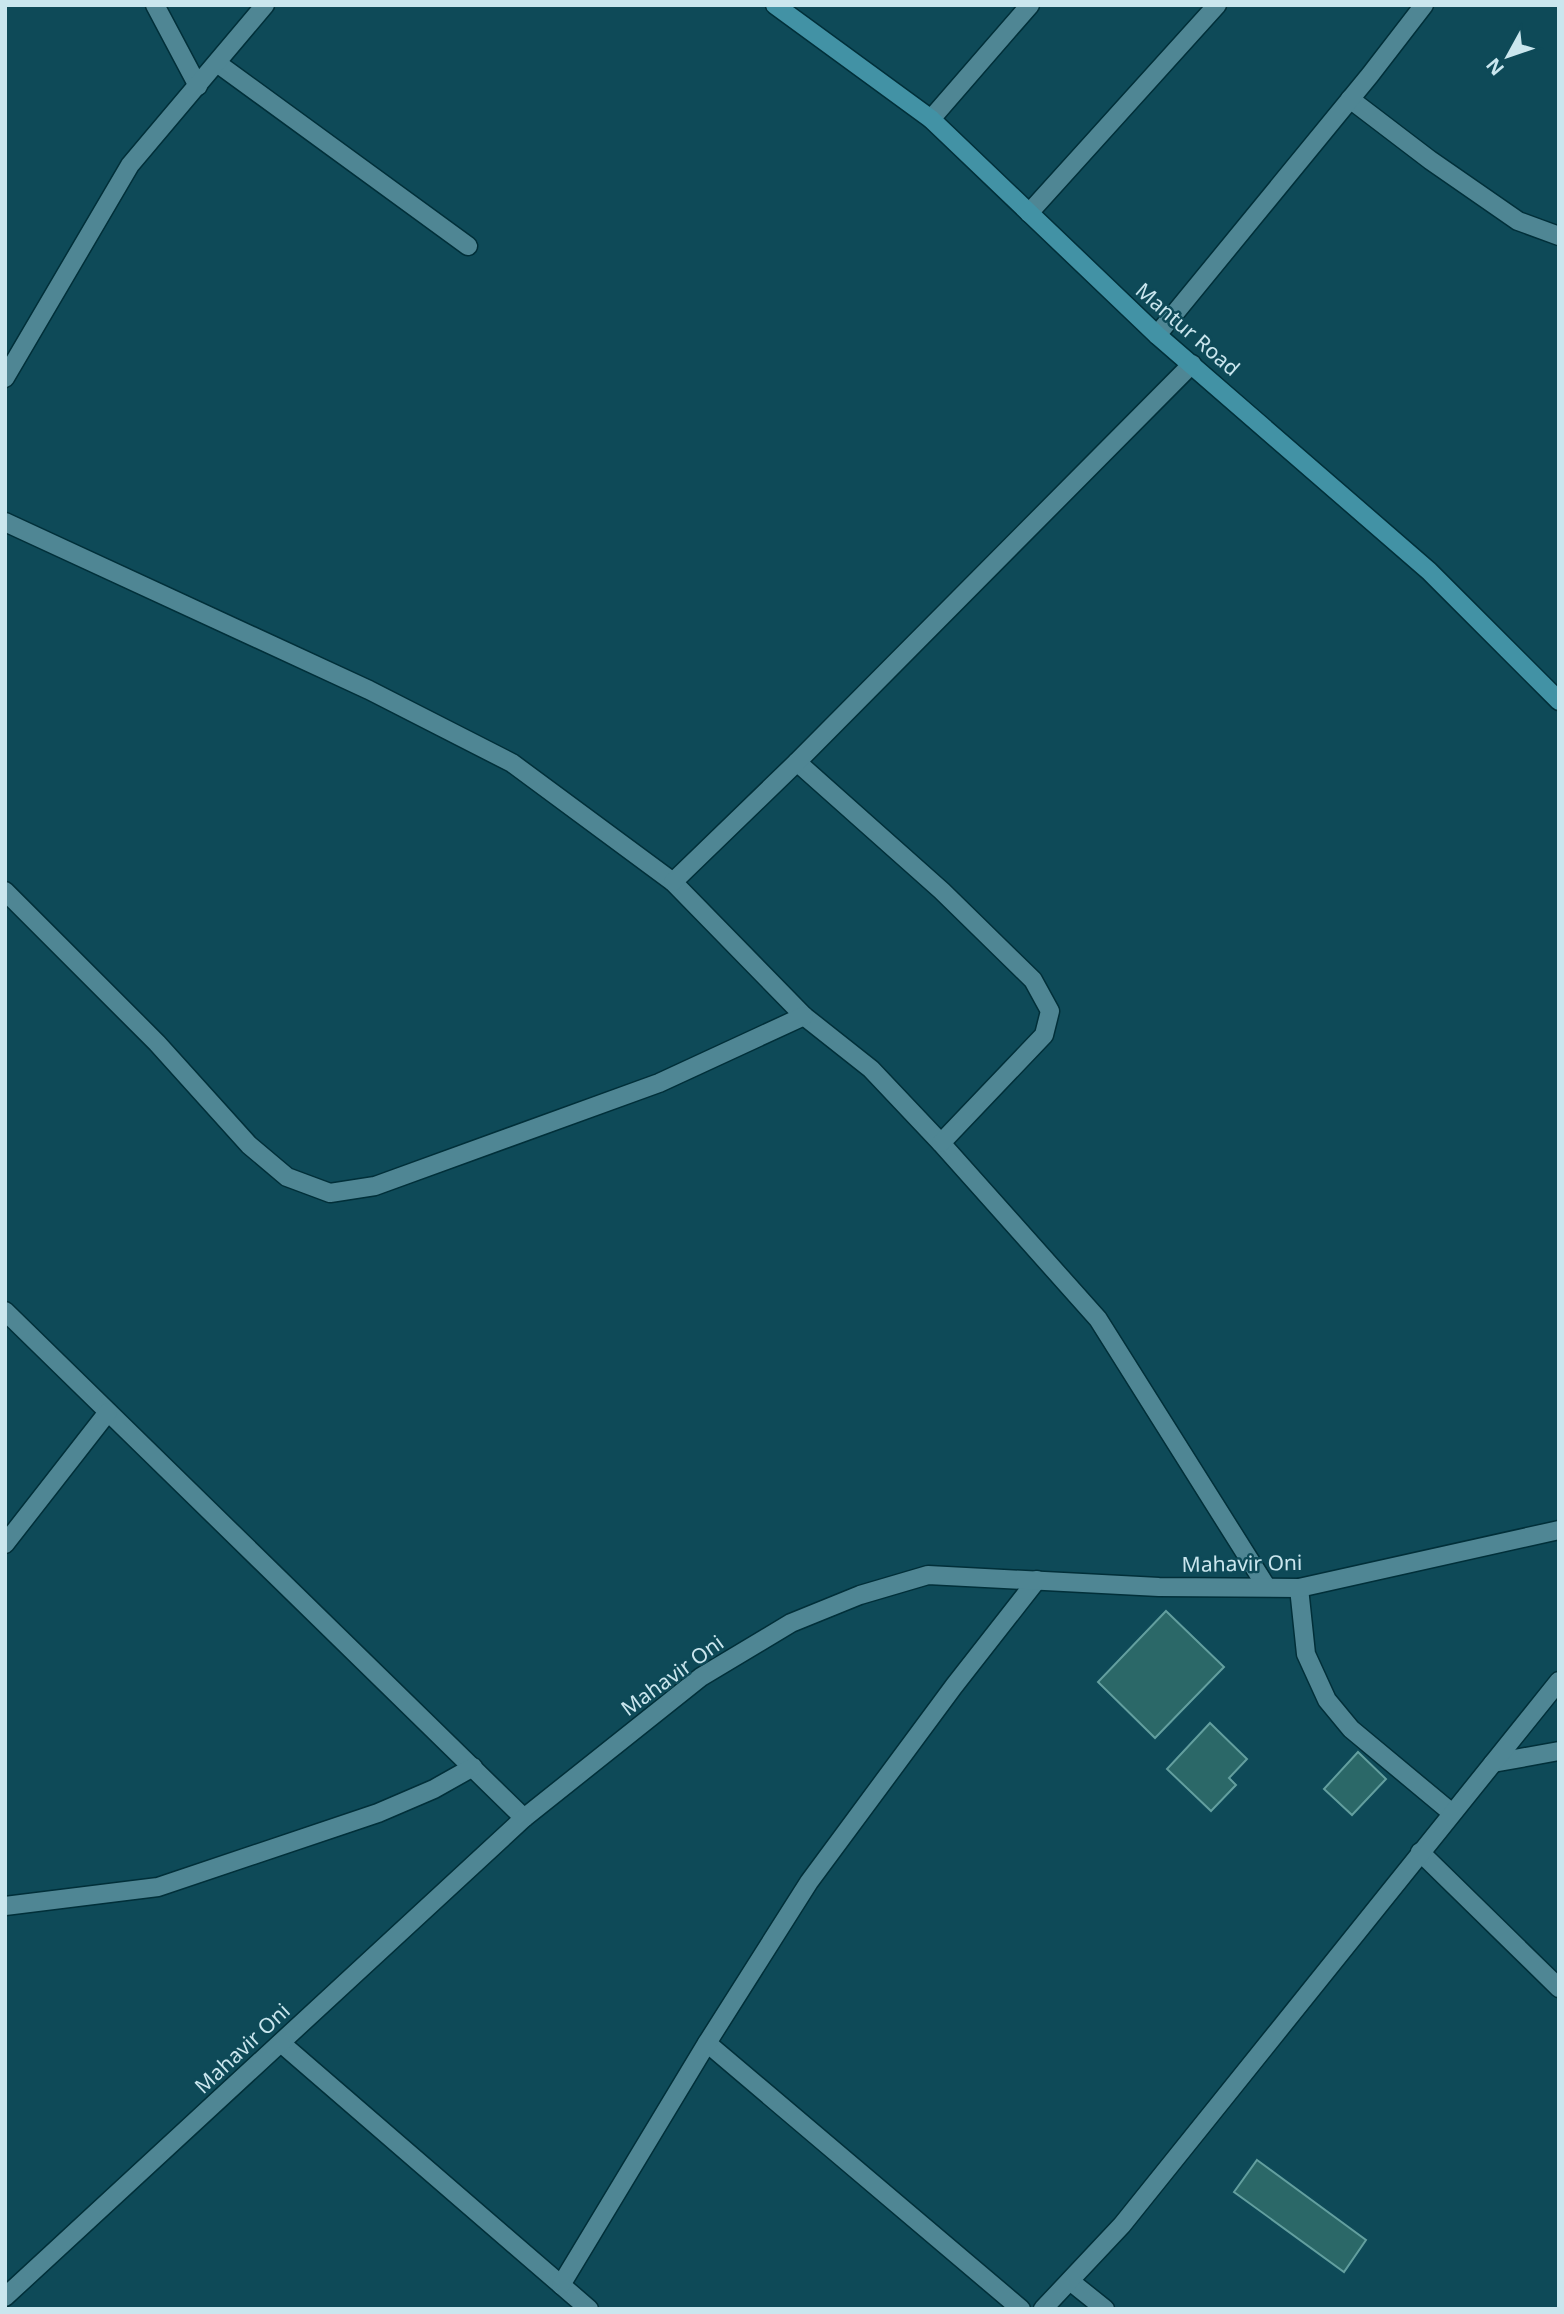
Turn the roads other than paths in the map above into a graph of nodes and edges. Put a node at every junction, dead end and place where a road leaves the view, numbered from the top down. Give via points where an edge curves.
1 (155, 5) edge
2 (265, 5) edge
3 (775, 5) edge
4 (1030, 5) edge
5 (1217, 5) edge
6 (1424, 5) edge
7 (217, 63) junction
8 (198, 86) junction
9 (1350, 99) junction
10 (931, 119) junction
11 (1029, 213) junction
12 (1559, 236) edge
13 (468, 246) dead end
14 (1157, 335) junction
15 (1192, 363) junction
16 (5, 378) edge
17 (5, 522) edge
18 (1559, 701) edge
19 (797, 762) junction
20 (673, 882) junction
21 (5, 891) edge
22 (804, 1016) junction
23 (941, 1143) junction
24 (5, 1311) edge
25 (108, 1412) junction
26 (1559, 1530) edge
27 (5, 1544) edge
28 (1037, 1580) junction
29 (1266, 1586) junction
30 (1299, 1588) junction
31 (1559, 1681) edge
32 (1559, 1751) edge
33 (1493, 1763) junction
34 (473, 1767) junction
35 (1452, 1813) junction
36 (524, 1818) junction
37 (1420, 1852) junction
38 (5, 1906) edge
39 (1559, 1988) edge
40 (281, 2043) junction
41 (707, 2043) junction
42 (1070, 2281) junction
43 (561, 2285) junction
44 (5, 2297) edge
45 (589, 2309) edge
46 (1021, 2309) edge
47 (1043, 2309) edge
48 (1105, 2309) edge

1 - 8 street
2 - 7 street
3 - 10 main road, Mantur Road
4 - 10 street
5 - 11 street
6 - 9 street
7 - 8 street
7 - 13 street
8 - 16 street via 130,166
9 - 12 street via 1518,221
9 - 14 street
10 - 11 main road, Mantur Road
11 - 14 main road, Mantur Road
14 - 15 main road, Mantur Road
15 - 18 main road, Mantur Road via 1429,571
15 - 19 street
17 - 20 street via 369,690 512,763
19 - 20 street
19 - 23 street via 942,891 1033,980 1050,1011 1044,1035
20 - 22 street
21 - 22 street via 158,1043 249,1145 287,1177 330,1193 375,1186 659,1083
22 - 23 street via 871,1069
23 - 29 street via 1098,1319
24 - 25 street
25 - 27 street
25 - 34 street
26 - 30 street, Mahavir Oni
28 - 29 street, Mahavir Oni via 1159,1587
28 - 36 street, Mahavir Oni via 928,1575 790,1622 701,1677
28 - 41 street via 808,1882
29 - 30 street, Mahavir Oni
30 - 35 street via 1306,1654 1327,1700 1350,1730
31 - 33 street
32 - 33 street
33 - 35 street
34 - 36 street
34 - 38 street via 379,1813 158,1886
35 - 37 street
36 - 40 street, Mahavir Oni
37 - 39 street
37 - 42 street via 1122,2225
40 - 43 street
40 - 44 street, Mahavir Oni
41 - 43 street
41 - 46 street
42 - 47 street
42 - 48 street
43 - 45 street

